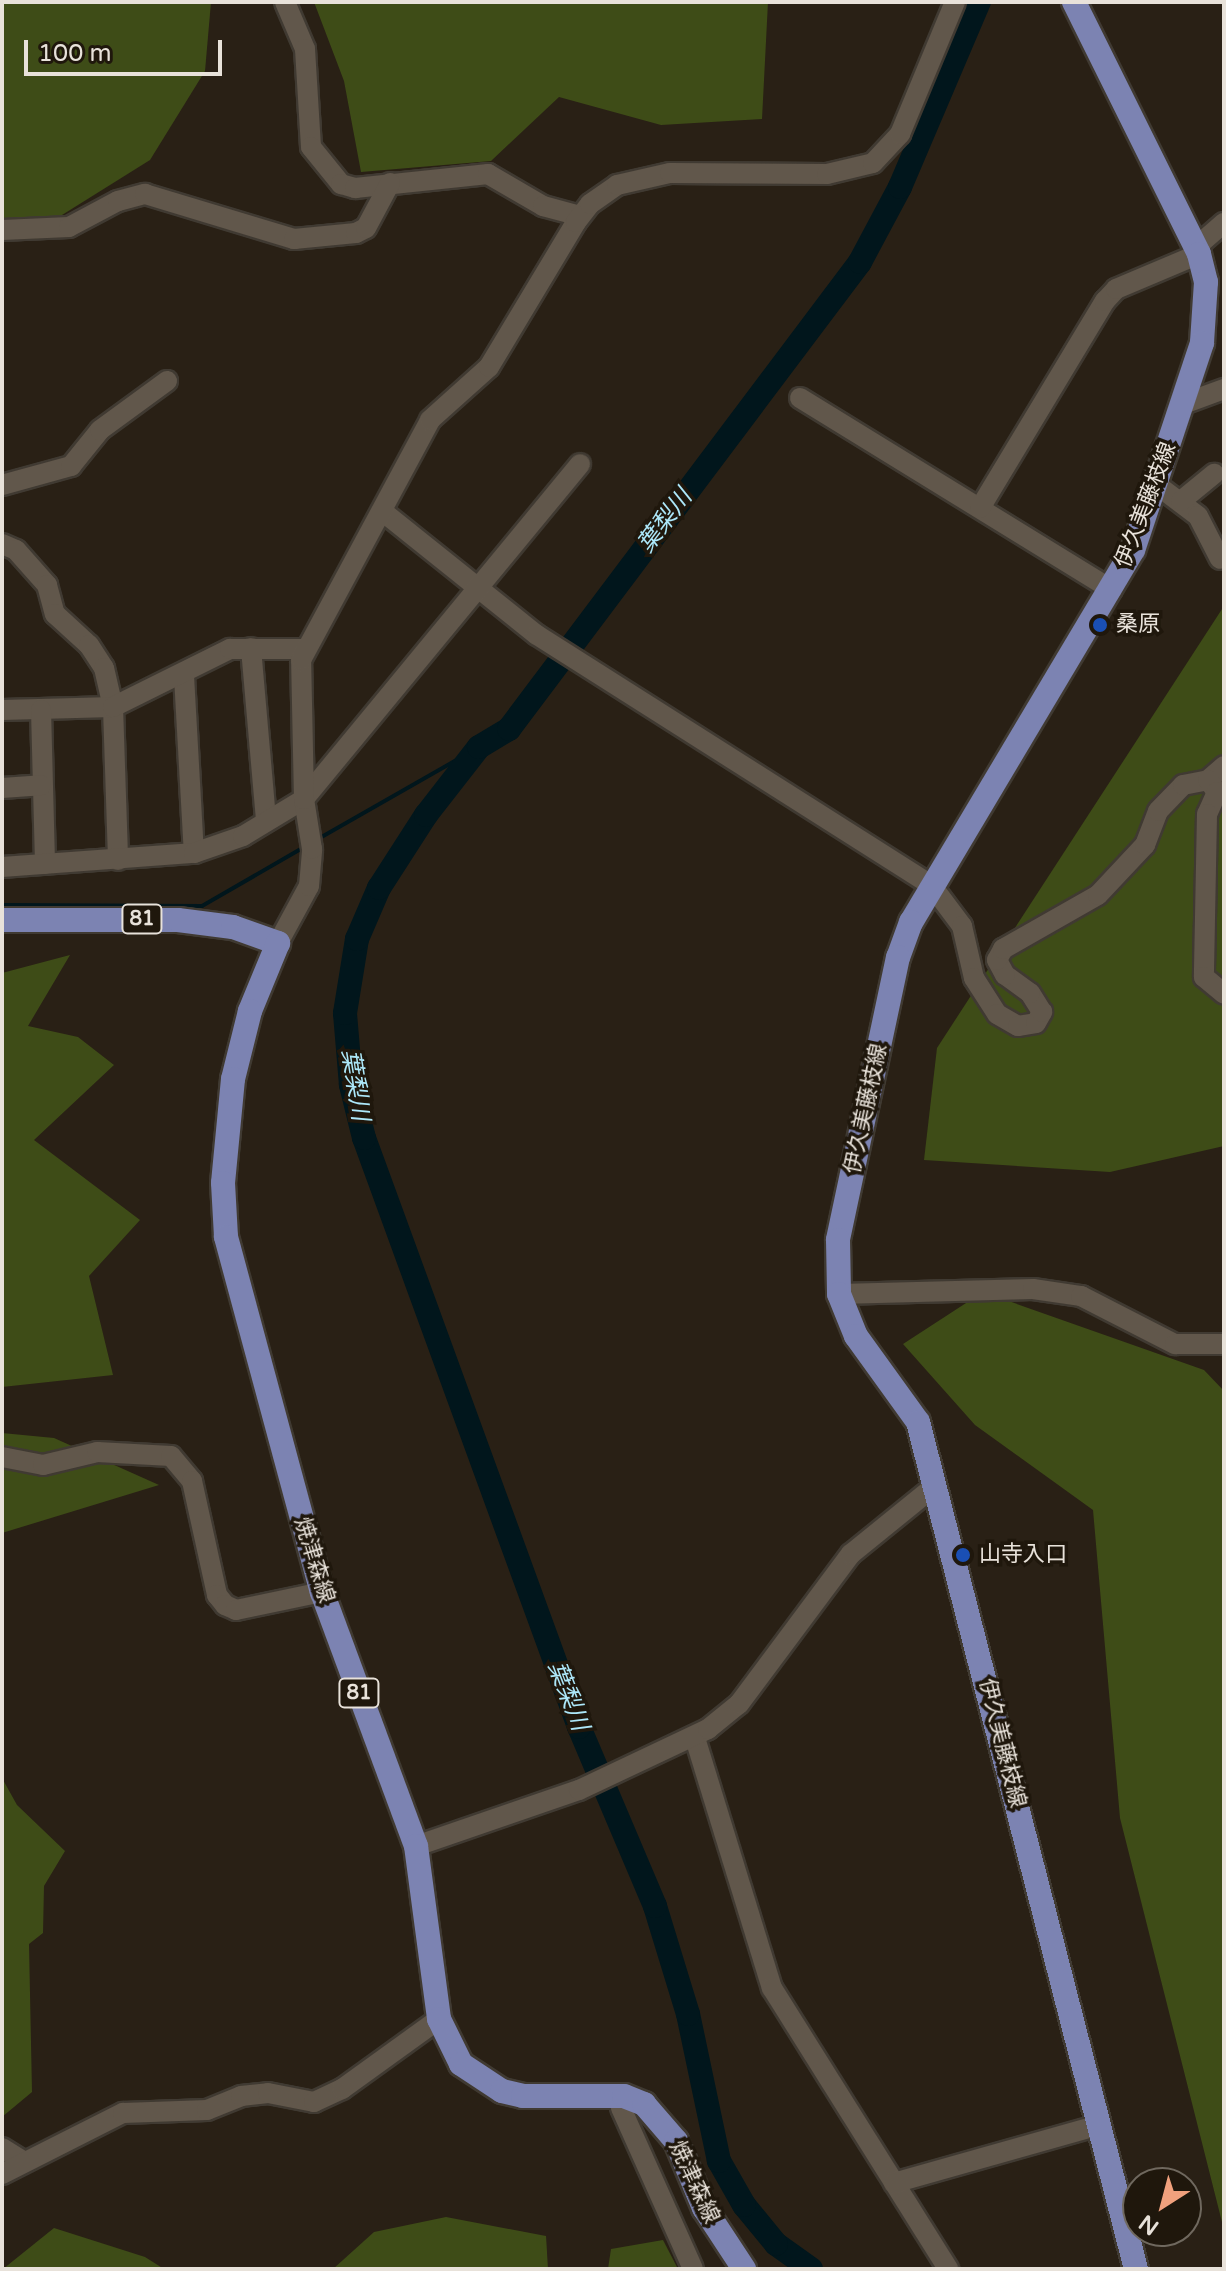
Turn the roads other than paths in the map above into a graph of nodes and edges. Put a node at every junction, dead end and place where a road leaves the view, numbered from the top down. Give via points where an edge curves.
1 (285, 2) edge
2 (955, 2) edge
3 (1074, 2) edge
4 (390, 183) junction
5 (580, 216) junction
6 (1224, 223) edge
7 (2, 230) edge
8 (1197, 251) junction
9 (167, 381) dead end
10 (1224, 389) edge
11 (800, 398) dead end
12 (1183, 404) junction
13 (580, 464) dead end
14 (1214, 474) dead end
15 (2, 485) edge
16 (1157, 485) junction
17 (1181, 501) junction
18 (980, 508) junction
19 (382, 511) junction
20 (2, 544) edge
21 (1220, 559) dead end
22 (480, 590) junction
23 (1112, 590) junction
24 (251, 648) junction
25 (304, 649) junction
26 (184, 676) junction
27 (113, 707) junction
28 (2, 710) edge
29 (41, 710) junction
30 (1224, 766) edge
31 (1208, 780) junction
32 (41, 785) junction
33 (2, 788) edge
34 (304, 799) junction
35 (266, 821) junction
36 (194, 853) junction
37 (118, 860) junction
38 (45, 864) junction
39 (2, 867) edge
40 (932, 886) junction
41 (2, 920) edge
42 (278, 943) junction
43 (1224, 994) edge
44 (839, 1294) junction
45 (1224, 1344) edge
46 (2, 1457) edge
47 (936, 1485) junction
48 (322, 1592) junction
49 (695, 1738) junction
50 (416, 1846) junction
51 (439, 2019) junction
52 (624, 2096) junction
53 (1099, 2125) junction
54 (2, 2148) edge
55 (24, 2162) junction
56 (2, 2174) edge
57 (894, 2183) junction
58 (693, 2269) edge
59 (744, 2269) edge
60 (948, 2269) edge
61 (1136, 2269) edge

1 - 4 street via 305,49 311,147 341,184 355,188
2 - 5 street via 900,134 873,163 827,174 636,177 603,193
3 - 8 main road, 伊久美藤枝線
4 - 5 street via 488,174 543,206
4 - 7 street via 366,228 356,233 294,239 145,194 118,201 69,227
5 - 19 street via 489,367 430,420
6 - 8 street
8 - 12 main road, 伊久美藤枝線 via 1206,282 1206,313
8 - 18 street via 1116,289 1105,301
9 - 15 street via 100,430 71,466
10 - 12 street
11 - 18 street
12 - 16 main road, 伊久美藤枝線
13 - 22 street
14 - 17 street
16 - 17 street
16 - 23 main road, 伊久美藤枝線
17 - 21 street via 1210,533
18 - 23 street
19 - 22 street
19 - 25 street
20 - 27 street via 29,563 47,585 55,614 89,645 104,668
22 - 34 street
22 - 40 street via 579,664
23 - 40 main road, 伊久美藤枝線
24 - 25 street
24 - 26 street via 230,649
24 - 35 street
25 - 34 street via 298,690
26 - 27 street
26 - 36 street
27 - 29 street
27 - 37 street
28 - 29 street
29 - 32 street
30 - 31 street
31 - 40 street via 1183,785 1158,811 1145,845 1098,895 1003,949 997,960 1042,1012 1036,1023 1018,1026 997,1014 974,978 962,926
31 - 43 street via 1217,792 1207,814 1204,977
32 - 33 street
32 - 38 street
34 - 35 street
34 - 42 street via 312,842 309,886
35 - 36 street via 243,836
36 - 37 street
37 - 38 street
38 - 39 street
40 - 44 main road, 伊久美藤枝線 via 898,957 838,1240
41 - 42 main road, 81 via 178,920 233,927
42 - 48 main road, 焼津森線 / 81 via 250,1011 233,1079 223,1183 226,1237
44 - 45 street via 1033,1289 1081,1296 1175,1344
44 - 47 main road, 伊久美藤枝線 via 856,1336 918,1422
46 - 48 street via 43,1465 97,1452 171,1456 192,1481 217,1595 225,1605 236,1610
47 - 49 street via 851,1554 739,1704
47 - 53 main road, 伊久美藤枝線
48 - 50 main road, 焼津森線 / 81
49 - 50 street via 579,1790
49 - 57 street via 772,1988
50 - 51 main road, 焼津森線 / 81
51 - 52 main road, 焼津森線 / 81 via 461,2064 502,2091 523,2096
51 - 55 street via 342,2089 314,2102 268,2093 241,2096 207,2110 123,2113
52 - 58 street via 621,2108
52 - 59 main road, 焼津森線 / 81 via 661,2117 710,2219
53 - 57 street
53 - 61 main road, 伊久美藤枝線
54 - 55 street
55 - 56 street
57 - 60 street

